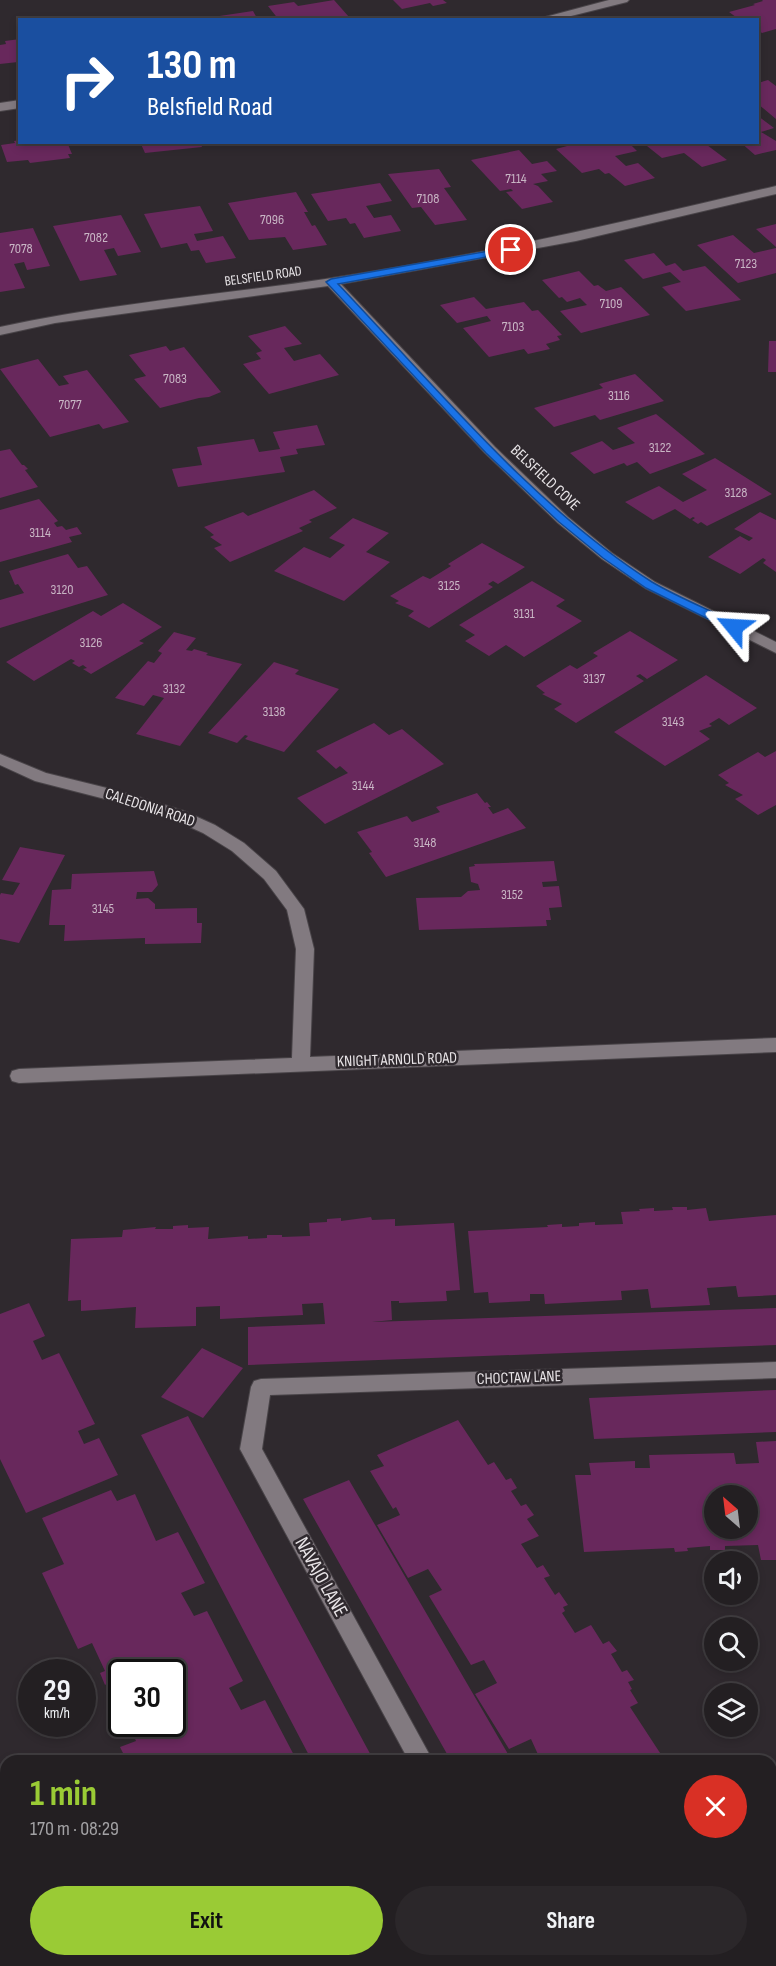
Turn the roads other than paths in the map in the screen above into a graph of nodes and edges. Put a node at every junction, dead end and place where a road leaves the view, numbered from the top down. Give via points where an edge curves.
1 (623, 0) edge
2 (547, 18) edge
3 (18, 104) edge
4 (0, 107) edge
5 (776, 190) edge
6 (331, 282) junction
7 (0, 331) edge
8 (776, 648) edge
9 (0, 759) edge
10 (776, 1045) edge
11 (301, 1064) junction
12 (19, 1076) dead end
13 (776, 1370) edge
14 (261, 1387) joint
15 (418, 1755) edge

1 - 2 street
3 - 4 street
5 - 6 street, BELSFIELD ROAD via 576,237
6 - 7 street, BELSFIELD ROAD via 56,319
6 - 8 street, BELSFIELD COVE via 490,450 563,520 650,585
9 - 11 street, CALEDONIA ROAD via 41,777 178,815 238,847 270,875 295,909 305,949
10 - 11 street, KNIGHT ARNOLD ROAD
11 - 12 street, KNIGHT ARNOLD ROAD
13 - 14 street, CHOCTAW LANE
14 - 15 street, NAVAJO LANE via 251,1449

